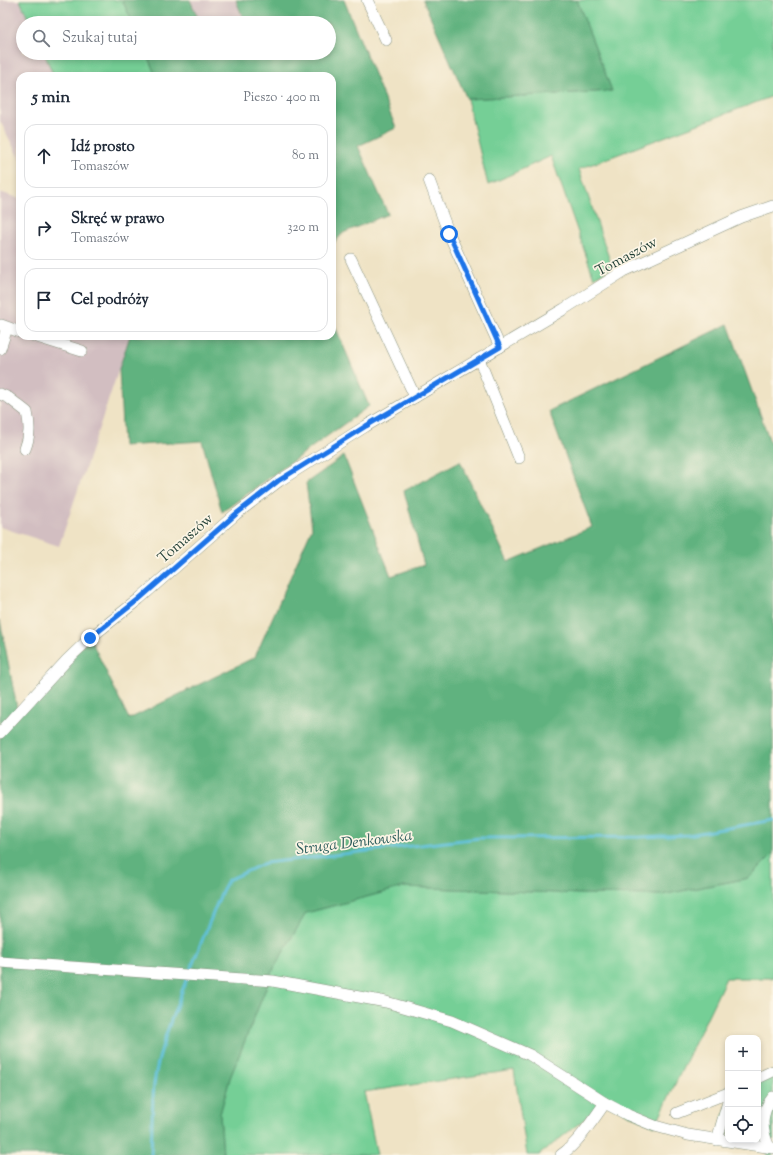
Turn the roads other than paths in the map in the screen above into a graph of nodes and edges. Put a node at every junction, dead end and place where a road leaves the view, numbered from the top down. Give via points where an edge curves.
1 (367, 0) edge
2 (386, 40) dead end
3 (430, 180) dead end
4 (773, 206) edge
5 (350, 258) dead end
6 (3, 326) edge
7 (16, 331) edge
8 (48, 340) edge
9 (500, 347) junction
10 (0, 349) edge
11 (82, 350) dead end
12 (479, 359) junction
13 (0, 394) edge
14 (415, 397) junction
15 (25, 449) dead end
16 (519, 458) dead end
17 (0, 734) edge
18 (0, 962) edge
19 (773, 1071) edge
20 (761, 1077) edge
21 (725, 1094) edge
22 (773, 1097) edge
23 (605, 1103) junction
24 (727, 1107) edge
25 (770, 1107) edge
26 (677, 1113) dead end
27 (717, 1140) junction
28 (771, 1147) edge
29 (561, 1155) edge

1 - 2 street
3 - 9 street via 449,234
4 - 9 street, Tomaszów via 741,217 624,272
5 - 14 street
6 - 7 street
6 - 10 street
8 - 11 street
9 - 12 street, Tomaszów
12 - 14 street, Tomaszów
12 - 16 street
13 - 15 street via 27,412 30,425
14 - 17 street, Tomaszów via 278,481 236,514 145,594 90,638
18 - 23 street via 273,981 386,1002 452,1021 530,1055
19 - 20 street
21 - 26 street
22 - 25 street
23 - 27 street via 628,1116 655,1126
23 - 29 street
24 - 27 street
25 - 28 street via 762,1124 765,1138
27 - 28 street

